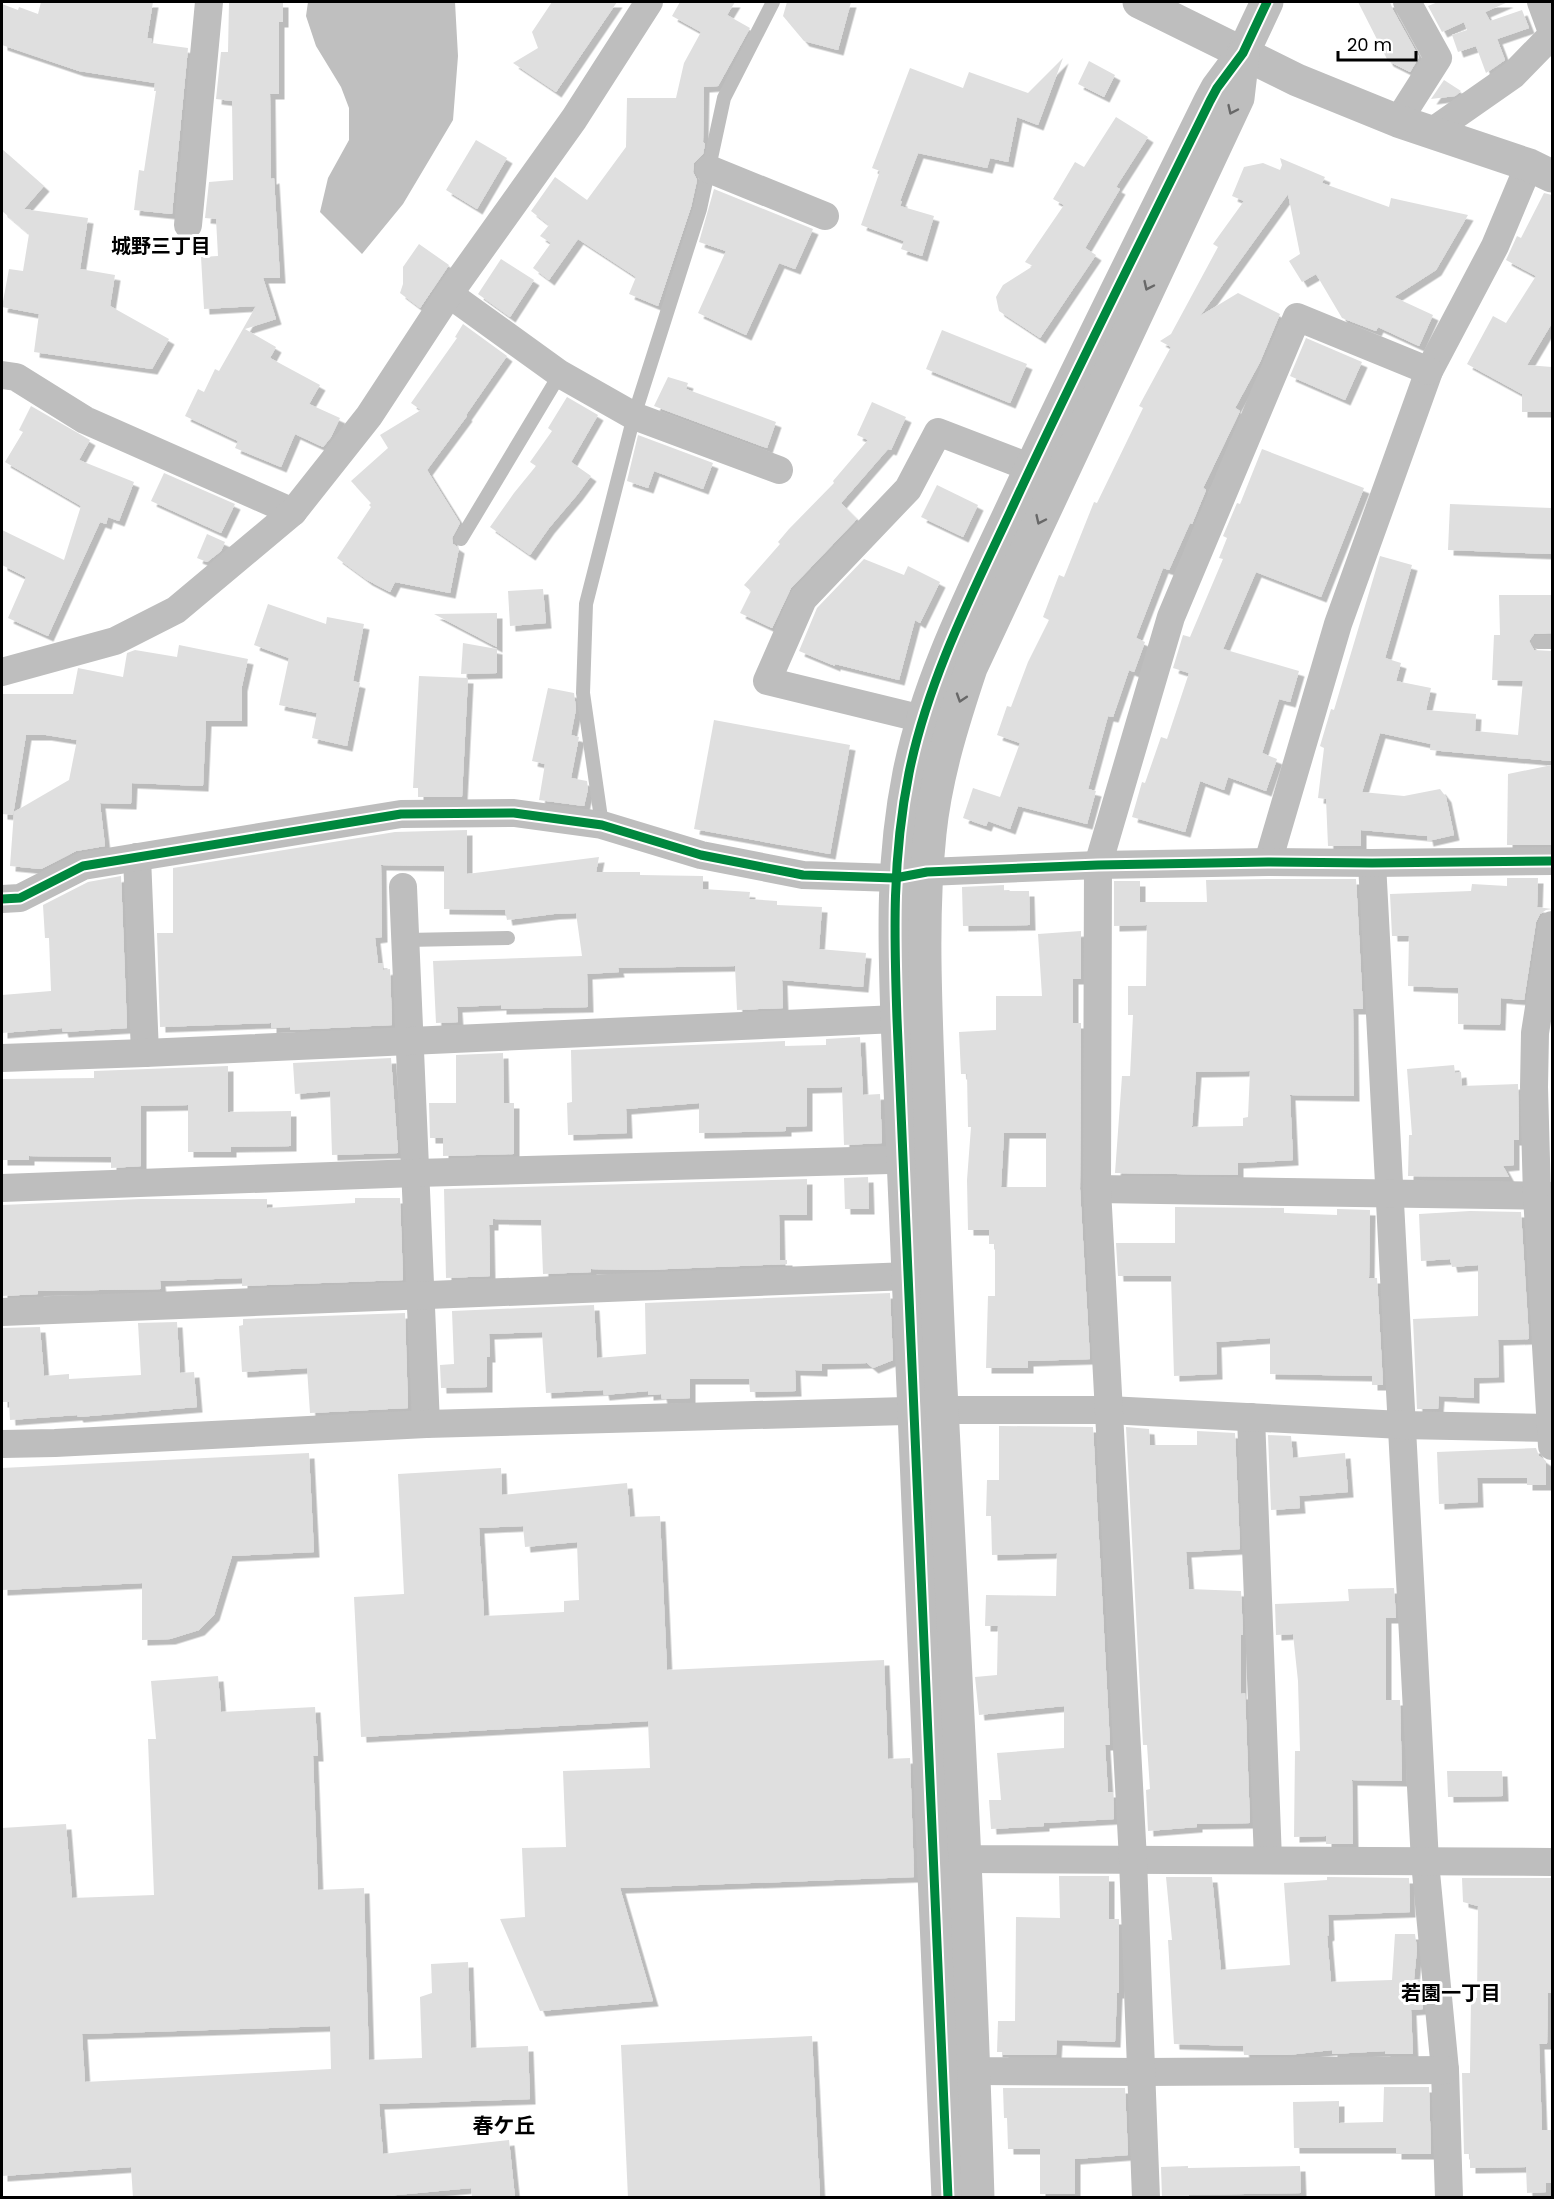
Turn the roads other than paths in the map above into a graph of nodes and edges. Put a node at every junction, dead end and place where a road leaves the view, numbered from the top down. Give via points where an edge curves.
1 (209, 2) edge
2 (649, 2) edge
3 (773, 2) edge
4 (1139, 2) edge
5 (1267, 2) edge
6 (1407, 2) edge
7 (1548, 15) edge
8 (1243, 53) junction
9 (1398, 121) junction
10 (1430, 133) junction
11 (709, 169) junction
12 (1541, 171) edge
13 (825, 216) dead end
14 (188, 225) dead end
15 (449, 294) junction
16 (1429, 370) junction
17 (560, 374) junction
18 (2, 375) edge
19 (634, 416) junction
20 (778, 470) dead end
21 (1046, 473) junction
22 (293, 512) junction
23 (461, 539) dead end
24 (2, 672) edge
25 (923, 719) junction
26 (602, 825) junction
27 (137, 857) junction
28 (1552, 861) edge
29 (1268, 862) junction
30 (1372, 863) junction
31 (1098, 865) junction
32 (927, 873) junction
33 (895, 878) junction
34 (403, 887) dead end
35 (2, 898) edge
36 (1552, 925) edge
37 (507, 938) dead end
38 (406, 940) junction
39 (897, 1019) junction
40 (410, 1041) junction
41 (145, 1053) junction
42 (2, 1058) edge
43 (917, 1159) junction
44 (416, 1173) junction
45 (2, 1188) edge
46 (1097, 1189) junction
47 (1390, 1193) junction
48 (1545, 1196) edge
49 (909, 1276) junction
50 (421, 1294) junction
51 (2, 1312) edge
52 (1108, 1410) junction
53 (928, 1411) junction
54 (1251, 1417) junction
55 (426, 1424) junction
56 (1402, 1425) junction
57 (1552, 1435) edge
58 (2, 1444) edge
59 (933, 1856) junction
60 (965, 1859) junction
61 (1133, 1860) junction
62 (1268, 1860) junction
63 (1425, 1862) junction
64 (1552, 1862) edge
65 (942, 2066) junction
66 (1445, 2070) junction
67 (974, 2071) junction
68 (1141, 2072) junction
69 (948, 2198) edge
70 (978, 2198) edge
71 (1146, 2198) edge
72 (1449, 2198) edge

1 - 14 street
2 - 15 street via 574,119
3 - 11 lane via 724,98
4 - 8 street
5 - 8 street
6 - 9 street via 1438,58
7 - 10 street via 1513,75
8 - 9 street via 1297,80
8 - 21 street via 1238,98
9 - 10 street
10 - 12 street
11 - 13 street
11 - 19 lane via 700,209
12 - 16 street via 1495,246
15 - 17 street
15 - 22 street via 369,416
16 - 29 street via 1338,624
16 - 31 street via 1297,317 1171,617
17 - 19 street
17 - 23 lane
18 - 22 street via 16,377 85,420
19 - 20 street
19 - 26 lane via 585,604 583,693
21 - 25 street via 967,606
21 - 25 street via 938,432 908,489 803,599 767,681
21 -> 32 street via 951,728 930,831
22 - 24 street via 176,610 115,641
25 - 33 street via 909,772
26 - 27 street via 514,813 401,814
26 - 33 street via 701,855 803,875
27 - 35 street via 83,866 20,898
27 - 41 street
28 - 30 street
29 - 30 street
29 - 31 street
30 - 47 street
31 - 32 street
31 - 46 street
32 - 33 street
32 - 43 street
33 - 39 street
34 - 38 street
36 - 48 street via 1535,1033
37 - 38 lane
38 - 40 street
39 - 40 street
39 - 43 street
40 - 41 street
40 - 44 street
41 - 42 street
43 - 44 street
43 - 49 street
43 - 53 street
44 - 45 street
44 - 50 street
46 - 47 street
46 - 52 street
47 - 48 street
47 - 56 street
48 - 57 street
49 - 50 street
49 - 53 street
50 - 51 street
50 - 55 street
52 - 53 street
52 - 54 street
52 - 61 street
53 - 55 street
53 - 59 street
53 - 60 street
54 - 56 street
54 - 62 street
55 - 58 street
56 - 57 street
56 - 63 street
59 - 60 street
59 - 65 street
60 - 61 street
60 - 67 street
61 - 62 street
61 - 68 street
62 - 63 street
63 - 64 street
63 - 66 street
65 - 67 street
65 - 69 street
66 - 68 street
66 - 72 street
67 - 68 street
67 - 70 street
68 - 71 street

